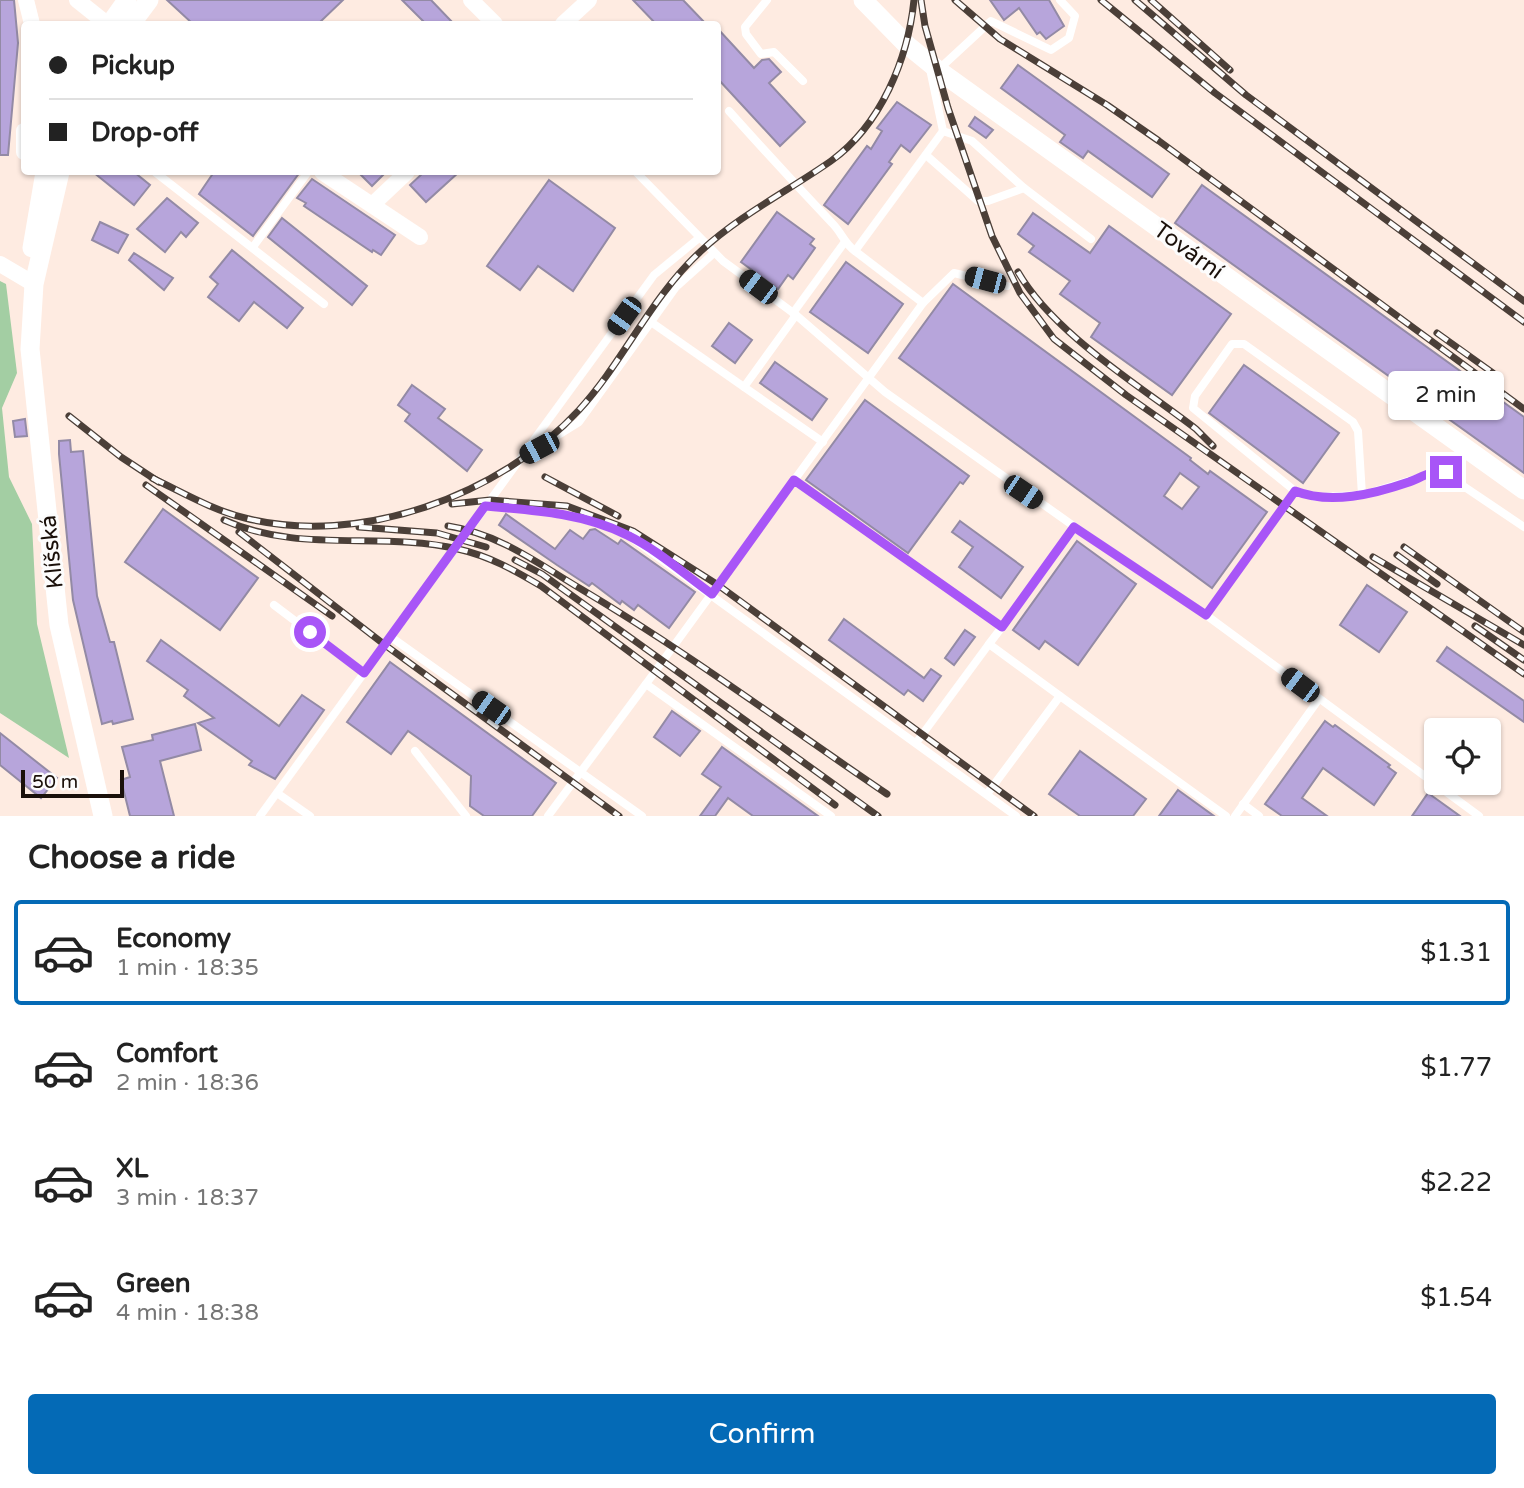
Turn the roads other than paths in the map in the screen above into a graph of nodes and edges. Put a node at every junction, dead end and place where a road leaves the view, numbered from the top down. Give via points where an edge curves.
1 (26, 0) edge
2 (77, 0) edge
3 (127, 0) edge
4 (149, 0) edge
5 (471, 0) edge
6 (589, 0) edge
7 (767, 0) edge
8 (863, 0) edge
9 (1060, 0) edge
10 (32, 21) edge
11 (105, 21) edge
12 (111, 21) edge
13 (133, 21) edge
14 (492, 21) edge
15 (566, 21) edge
16 (933, 67) junction
17 (803, 81) dead end
18 (729, 111) dead end
19 (943, 131) junction
20 (926, 155) junction
21 (44, 175) edge
22 (59, 175) edge
23 (159, 175) edge
24 (306, 175) edge
25 (327, 175) edge
26 (404, 175) edge
27 (639, 175) edge
28 (1024, 188) junction
29 (372, 205) junction
30 (420, 237) dead end
31 (699, 238) junction
32 (1091, 239) dead end
33 (844, 243) junction
34 (253, 247) junction
35 (855, 251) junction
36 (714, 253) junction
37 (0, 264) edge
38 (34, 284) junction
39 (1007, 286) dead end
40 (923, 303) junction
41 (324, 304) dead end
42 (795, 314) junction
43 (651, 322) junction
44 (869, 378) junction
45 (744, 387) junction
46 (823, 442) junction
47 (521, 458) junction
48 (794, 480) junction
49 (1524, 490) edge
50 (1295, 491) junction
51 (1362, 495) junction
52 (485, 506) junction
53 (1074, 527) junction
54 (1524, 527) edge
55 (712, 594) junction
56 (274, 605) dead end
57 (1206, 615) junction
58 (1002, 627) junction
59 (391, 637) junction
60 (989, 644) junction
61 (364, 673) junction
62 (646, 684) junction
63 (1060, 696) junction
64 (1319, 699) junction
65 (916, 743) junction
66 (415, 751) dead end
67 (580, 772) junction
68 (277, 793) junction
69 (987, 794) junction
70 (1243, 804) junction
71 (103, 816) edge
72 (260, 816) edge
73 (310, 816) edge
74 (466, 816) edge
75 (548, 816) edge
76 (642, 816) edge
77 (831, 816) edge
78 (1016, 816) edge
79 (1226, 816) edge
80 (1235, 816) edge
81 (1259, 816) edge
82 (1479, 816) edge

1 - 10 street
2 - 11 street
3 - 12 street
4 - 13 street
5 - 14 street
6 - 15 street
7 - 17 lane via 745,27 746,34 761,54 774,52
8 - 16 street, Tovární
9 - 16 lane via 1075,16 1069,38 1051,50 991,21
16 - 19 lane
16 - 49 street, Tovární
18 - 33 lane via 834,224
19 - 20 lane
19 - 28 lane via 972,141
20 - 28 lane via 978,201
20 - 35 lane
21 - 38 street, Klíšská via 33,239
22 - 38 street, Klíšská
23 - 34 lane
24 - 34 lane
25 - 29 street
26 - 29 street
27 - 31 lane
28 - 32 lane
29 - 30 street
31 - 36 lane
31 - 47 lane via 654,275
33 - 35 lane
33 - 42 lane
34 - 41 lane
35 - 40 lane
36 - 42 lane
36 - 43 lane via 676,288
37 - 38 street
38 - 71 street, Klíšská via 30,349 55,599
39 - 40 lane via 954,273
40 - 44 lane
42 - 44 lane
42 - 45 lane
43 - 45 lane
43 - 47 lane via 587,413 570,430
44 - 46 lane
44 - 53 lane
45 - 46 lane
46 - 48 lane
47 - 52 lane
48 - 55 lane
48 - 58 lane
50 - 51 lane via 1314,497
50 - 51 lane via 1193,408 1195,396 1236,342 1353,422 1358,431
50 - 57 lane
51 - 54 lane via 1446,472
52 - 55 lane via 545,511 612,528 647,546
52 - 59 lane
53 - 57 lane
53 - 58 lane
55 - 62 lane
55 - 65 lane
56 - 61 lane
57 - 64 lane
58 - 60 lane
59 - 61 lane
59 - 67 lane
60 - 63 lane
60 - 65 lane
61 - 68 lane
62 - 67 lane
62 - 77 lane
63 - 69 lane
63 - 79 lane
64 - 70 lane
64 - 82 lane
65 - 69 lane
66 - 74 lane
67 - 75 lane
67 - 76 lane
68 - 72 lane
68 - 73 lane
69 - 78 lane
70 - 80 lane
70 - 81 lane

